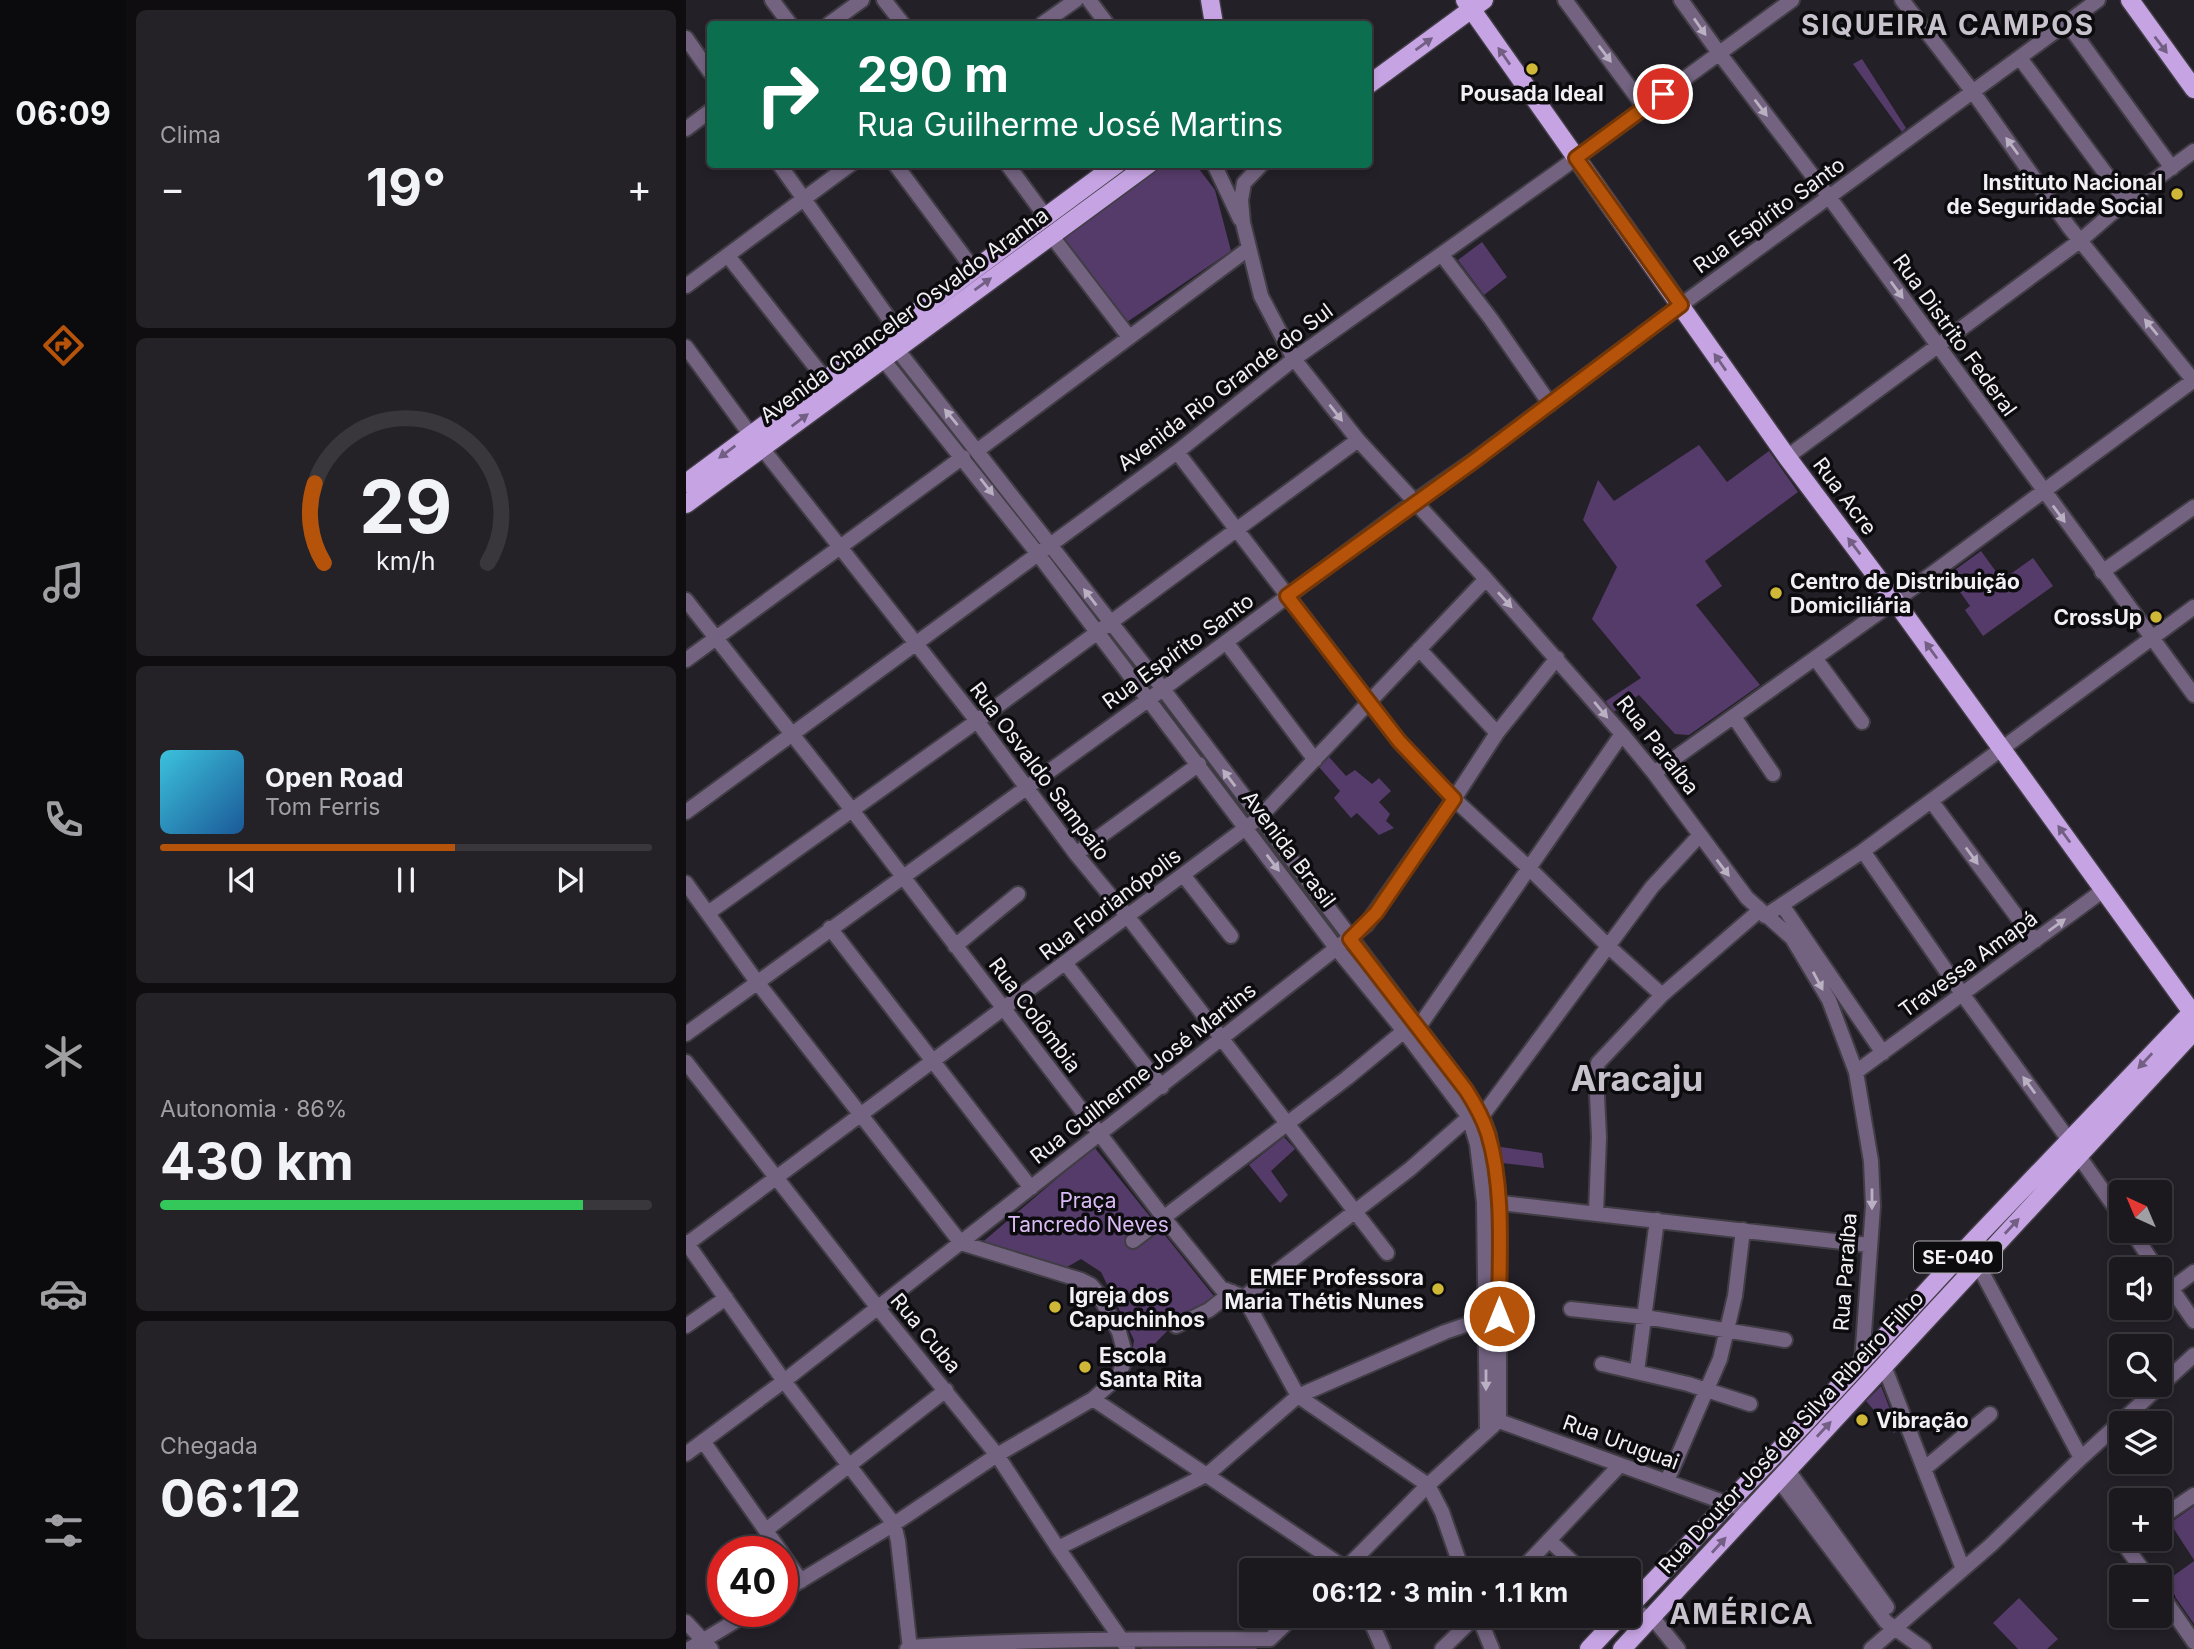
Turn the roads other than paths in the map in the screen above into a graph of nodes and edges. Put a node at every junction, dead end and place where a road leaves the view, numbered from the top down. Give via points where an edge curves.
1 (772, 0) edge
2 (862, 0) edge
3 (884, 0) edge
4 (1076, 0) edge
5 (1089, 0) edge
6 (1210, 0) edge
7 (1565, 0) edge
8 (1681, 0) edge
9 (1793, 0) edge
10 (1902, 0) edge
11 (2098, 0) edge
12 (2130, 0) edge
13 (1473, 3) edge
14 (788, 21) edge
15 (833, 21) edge
16 (901, 21) edge
17 (1046, 21) edge
18 (1105, 21) edge
19 (1214, 21) edge
20 (2067, 23) junction
21 (686, 38) edge
22 (1719, 54) junction
23 (2020, 58) junction
24 (707, 68) edge
25 (1372, 82) edge
26 (2194, 89) edge
27 (1973, 92) junction
28 (1645, 108) junction
29 (707, 113) edge
30 (686, 129) edge
31 (2194, 151) edge
32 (1576, 158) junction
33 (782, 168) edge
34 (847, 168) edge
35 (898, 168) edge
36 (1010, 168) edge
37 (1112, 168) edge
38 (1143, 168) edge
39 (1216, 168) edge
40 (1258, 168) edge
41 (2172, 168) junction
42 (1829, 197) junction
43 (805, 200) junction
44 (2126, 201) junction
45 (1045, 217) junction
46 (1243, 223) junction
47 (1051, 235) junction
48 (2081, 240) junction
49 (1248, 249) junction
50 (1442, 255) junction
51 (728, 256) junction
52 (974, 270) junction
53 (686, 286) edge
54 (1681, 305) junction
55 (895, 327) junction
56 (1129, 337) junction
57 (1937, 345) junction
58 (686, 346) edge
59 (889, 353) junction
60 (1294, 359) junction
61 (825, 379) junction
62 (2194, 380) edge
63 (1550, 404) junction
64 (750, 434) junction
65 (1358, 440) junction
66 (762, 448) junction
67 (978, 450) junction
68 (1177, 452) junction
69 (963, 457) junction
70 (1787, 457) junction
71 (686, 483) edge
72 (2042, 491) junction
73 (1414, 502) junction
74 (686, 504) edge
75 (2194, 507) edge
76 (1236, 529) junction
77 (840, 546) junction
78 (1044, 549) junction
79 (2102, 572) junction
80 (1486, 579) junction
81 (1287, 596) junction
82 (686, 600) edge
83 (1895, 601) junction
84 (2194, 607) edge
85 (1110, 623) junction
86 (1098, 632) junction
87 (716, 637) junction
88 (2152, 639) junction
89 (1226, 642) junction
90 (915, 643) junction
91 (1419, 649) junction
92 (1557, 658) junction
93 (1815, 658) junction
94 (686, 660) edge
95 (1163, 689) junction
96 (2194, 695) edge
97 (1149, 698) junction
98 (1368, 702) junction
99 (1734, 717) junction
100 (977, 721) junction
101 (1862, 722) dead end
102 (1497, 733) junction
103 (792, 734) junction
104 (1622, 734) junction
105 (2003, 750) junction
106 (1314, 760) junction
107 (1199, 764) junction
108 (1654, 773) junction
109 (1773, 774) dead end
110 (1025, 788) junction
111 (1454, 799) junction
112 (1932, 802) junction
113 (852, 810) junction
114 (686, 811) edge
115 (1259, 818) junction
116 (1247, 828) junction
117 (1699, 836) junction
118 (1863, 851) junction
119 (1076, 854) junction
120 (1530, 869) junction
121 (1184, 876) junction
122 (902, 877) junction
123 (686, 883) edge
124 (2105, 890) junction
125 (1017, 894) dead end
126 (1782, 905) junction
127 (708, 913) junction
128 (1762, 913) junction
129 (1128, 917) junction
130 (830, 928) junction
131 (1231, 936) dead end
132 (1350, 939) junction
133 (2035, 941) junction
134 (955, 946) junction
135 (1609, 947) junction
136 (1337, 949) junction
137 (1066, 964) junction
138 (757, 982) junction
139 (1662, 995) junction
140 (1963, 995) junction
141 (1004, 1009) junction
142 (2193, 1012) edge
143 (1411, 1029) junction
144 (2194, 1031) edge
145 (686, 1034) edge
146 (1222, 1040) junction
147 (1882, 1053) junction
148 (935, 1061) junction
149 (686, 1062) edge
150 (1856, 1072) junction
151 (1162, 1087) junction
152 (862, 1115) junction
153 (1476, 1117) junction
154 (1287, 1124) junction
155 (1100, 1135) junction
156 (2074, 1147) junction
157 (776, 1178) junction
158 (1031, 1188) junction
159 (2109, 1198) edge
160 (1499, 1201) junction
161 (1484, 1202) junction
162 (1354, 1213) junction
163 (1595, 1213) junction
164 (1164, 1219) junction
165 (1657, 1220) junction
166 (1743, 1230) junction
167 (1133, 1241) dead end
168 (687, 1243) edge
169 (961, 1243) junction
170 (1869, 1245) junction
171 (1387, 1253) dead end
172 (1977, 1264) junction
173 (2194, 1272) edge
174 (2172, 1288) edge
175 (2172, 1290) edge
176 (1238, 1295) junction
177 (726, 1298) junction
178 (878, 1308) junction
179 (1571, 1310) dead end
180 (1645, 1317) junction
181 (1486, 1318) junction
182 (2194, 1321) edge
183 (686, 1326) edge
184 (1176, 1326) dead end
185 (1728, 1329) junction
186 (1785, 1340) dead end
187 (2194, 1355) edge
188 (1862, 1361) junction
189 (1601, 1364) dead end
190 (1884, 1366) junction
191 (1637, 1371) junction
192 (784, 1381) junction
193 (1706, 1389) junction
194 (946, 1390) junction
195 (1298, 1396) junction
196 (1093, 1399) junction
197 (1750, 1404) dead end
198 (1990, 1414) dead end
199 (1499, 1421) junction
200 (1487, 1430) junction
201 (703, 1441) junction
202 (686, 1454) edge
203 (997, 1455) junction
204 (2081, 1458) junction
205 (1620, 1465) junction
206 (851, 1466) junction
207 (1924, 1469) junction
208 (1208, 1474) junction
209 (1782, 1474) junction
210 (1667, 1481) junction
211 (1428, 1485) junction
212 (2194, 1495) edge
213 (1727, 1504) junction
214 (2172, 1510) edge
215 (1748, 1511) junction
216 (894, 1524) junction
217 (766, 1530) junction
218 (770, 1536) edge
219 (1549, 1540) junction
220 (1058, 1548) junction
221 (1331, 1558) edge
222 (1358, 1558) edge
223 (1458, 1558) edge
224 (1532, 1558) edge
225 (1568, 1558) edge
226 (1963, 1569) junction
227 (798, 1577) edge
228 (801, 1581) junction
229 (798, 1583) edge
230 (1641, 1596) edge
231 (2172, 1610) edge
232 (1641, 1613) edge
233 (1652, 1617) junction
234 (686, 1622) edge
235 (730, 1627) edge
236 (1284, 1628) edge
237 (1374, 1628) edge
238 (1464, 1628) edge
239 (1483, 1628) edge
240 (1608, 1628) edge
241 (1900, 1629) junction
242 (2194, 1642) edge
243 (707, 1644) edge
244 (1124, 1644) edge
245 (1270, 1644) edge
246 (909, 1648) edge
247 (689, 1649) edge
248 (1383, 1649) edge
249 (1442, 1649) edge
250 (1492, 1649) edge
251 (1588, 1649) edge
252 (1622, 1649) edge
253 (1678, 1649) edge
254 (1871, 1649) edge
255 (1905, 1649) edge
256 (1924, 1649) edge

1 - 14 street
2 - 15 street
3 - 16 street
4 - 17 street
5 - 18 street
6 - 19 main road
7 -> 28 street
8 -> 22 street, Rua Distrito Federal
9 - 22 street, Avenida Rio Grande do Sul
10 - 27 street
11 - 20 street, Rua Espírito Santo
12 -> 26 main road
25 -> 13 main road
32 -> 13 main road, Rua Acre
20 - 23 street, Rua Espírito Santo
20 - 41 street
21 - 24 street
22 - 28 street, Avenida Rio Grande do Sul
22 -> 42 street, Rua Distrito Federal
23 - 27 street, Rua Espírito Santo
23 - 44 street
27 - 42 street, Rua Espírito Santo
48 -> 27 street
28 - 32 street, Avenida Rio Grande do Sul
29 - 30 street
31 - 41 street
32 - 50 street, Avenida Rio Grande do Sul
32 - 54 main road, Rua Acre
33 - 43 street
34 - 43 street
35 - 52 street
36 - 45 street
37 - 45 main road, Avenida Chanceler Osvaldo Aranha
38 - 47 main road, Avenida Chanceler Osvaldo Aranha
39 - 46 street
40 - 46 street via 1244,183
41 - 44 street
42 - 54 street, Rua Espírito Santo
42 -> 57 street, Rua Distrito Federal
43 - 51 street
43 - 55 street
44 - 48 street
45 - 52 main road, Avenida Chanceler Osvaldo Aranha
46 - 49 street, Rua Paraíba
47 - 56 street
59 -> 47 main road, Avenida Chanceler Osvaldo Aranha
48 - 57 street
62 -> 48 street
49 - 56 street
49 - 60 street, Rua Paraíba via 1261,296
50 - 60 street, Avenida Rio Grande do Sul
50 - 63 street
51 - 53 street
51 - 61 street
52 - 55 main road, Avenida Chanceler Osvaldo Aranha
54 - 63 street, Rua Espírito Santo
70 -> 54 main road, Rua Acre
55 - 61 main road, Avenida Chanceler Osvaldo Aranha
56 - 67 street
57 - 70 street
57 - 72 street, Rua Distrito Federal
58 - 64 street
66 -> 59 main road, Avenida Chanceler Osvaldo Aranha
67 -> 59 street, Avenida Brasil
59 - 69 street, Avenida Brasil
60 -> 65 street, Rua Paraíba
60 - 68 street, Avenida Rio Grande do Sul
61 - 64 main road, Avenida Chanceler Osvaldo Aranha
62 - 72 street
63 - 73 street, Rua Espírito Santo
64 -> 71 main road, Avenida Chanceler Osvaldo Aranha
65 - 73 street, Rua Paraíba
65 - 76 street
66 - 74 main road, Avenida Chanceler Osvaldo Aranha
66 - 77 street, Rua Osvaldo Sampaio
67 - 78 street, Avenida Brasil
68 - 76 street
68 - 78 street, Avenida Rio Grande do Sul
69 - 77 street
69 -> 78 street, Avenida Brasil
83 -> 70 main road, Rua Acre
72 -> 79 street, Rua Distrito Federal
72 - 83 street
73 - 80 street, Rua Paraíba
73 - 81 street, Rua Espírito Santo
75 - 79 street
76 - 81 street
76 - 85 street
77 - 87 street
77 - 90 street, Rua Osvaldo Sampaio
85 -> 78 street, Avenida Brasil
78 - 86 street, Avenida Brasil
78 - 90 street, Avenida Rio Grande do Sul
79 - 88 street, Rua Distrito Federal
80 - 91 street, Rua Florianópolis
80 -> 92 street, Rua Paraíba
81 - 89 street, Rua Espírito Santo
81 - 98 street
82 - 87 street, Rua Colômbia
83 - 93 street
105 -> 83 main road, Rua Acre
84 - 88 street
85 - 86 street
85 - 95 street, Avenida Brasil
86 - 97 street, Avenida Brasil
86 - 100 street
87 - 94 street
87 - 103 street, Rua Colômbia
88 - 96 street, Rua Distrito Federal
88 - 105 street
89 - 95 street, Rua Espírito Santo
89 - 106 street
90 - 100 street, Rua Osvaldo Sampaio
90 - 103 street, Avenida Rio Grande do Sul
91 - 98 street, Rua Florianópolis
91 - 102 street
92 - 102 street, Rua Guilherme José Martins
92 -> 104 street, Rua Paraíba
93 - 99 street
93 - 101 street
95 - 97 street, Rua Espírito Santo
115 -> 95 street, Avenida Brasil
97 - 107 street, Avenida Brasil
97 - 110 street, Rua Espírito Santo
98 - 106 street, Rua Florianópolis
98 - 111 street
99 - 108 street
99 - 109 street
100 - 110 street, Rua Osvaldo Sampaio
100 - 113 street
102 - 111 street, Rua Guilherme José Martins
103 - 113 street, Rua Colômbia
103 - 114 street, Avenida Rio Grande do Sul
104 - 108 street, Rua Paraíba
104 - 120 street
105 - 112 street
124 -> 105 main road, Rua Acre
106 - 115 street, Rua Florianópolis
107 - 116 street, Avenida Brasil
107 - 119 street
108 - 117 street, Rua Paraíba
110 - 119 street, Rua Osvaldo Sampaio
110 - 122 street, Rua Espírito Santo
111 - 120 street
111 - 132 street, Rua Guilherme José Martins via 1376,913
112 - 118 street
112 -> 133 street
113 - 122 street, Rua Colômbia
113 - 127 street
115 - 116 street, Rua Florianópolis
115 - 132 street, Avenida Brasil
116 - 121 street, Rua Florianópolis
116 -> 136 street, Avenida Brasil
117 -> 128 street, Rua Paraíba
117 - 135 street via 1652,887
118 - 126 street
118 - 140 street
119 - 129 street, Rua Osvaldo Sampaio
120 - 135 street
120 - 143 street
121 - 129 street, Rua Florianópolis
121 - 131 street
122 - 130 street, Rua Espírito Santo
122 - 134 street, Rua Colômbia
123 - 127 street
133 -> 124 street, Travessa Amapá
124 - 142 main road, Rua Acre
125 - 134 street
126 - 128 street
126 - 147 street
127 - 138 street
128 - 139 street
128 -> 150 street, Rua Paraíba via 1792,938 1816,976
129 - 137 street, Rua Florianópolis
129 - 146 street, Rua Osvaldo Sampaio
130 - 138 street, Rua Espírito Santo
130 - 148 street
132 - 136 street, Rua Guilherme José Martins
132 - 143 street, Avenida Brasil
133 - 140 street, Travessa Amapá
134 - 141 street, Rua Colômbia
135 - 139 street
135 - 153 street
136 - 143 street, Avenida Brasil
136 - 146 street, Rua Guilherme José Martins
137 - 141 street, Rua Florianópolis
137 - 151 street
138 - 145 street, Rua Espírito Santo
138 - 152 street
139 - 163 street via 1596,1069
140 - 147 street, Travessa Amapá
156 -> 140 street
141 - 148 street, Rua Florianópolis
141 - 155 street, Rua Colômbia
142 -> 156 main road, Rua Doutor José da Silva Ribeiro Filho / SE-040
143 - 153 street, Avenida Brasil via 1466,1090
143 - 154 street
144 - 156 main road, Rua Doutor José da Silva Ribeiro Filho / SE-040
146 - 151 street, Rua Guilherme José Martins
146 - 154 street, Rua Osvaldo Sampaio
147 - 150 street, Travessa Amapá
148 - 152 street, Rua Florianópolis
148 - 158 street
149 - 157 street, Rua Cuba
150 -> 170 street, Rua Paraíba via 1871,1161
151 - 155 street, Rua Guilherme José Martins
152 - 157 street, Rua Florianópolis
152 - 169 street
153 - 160 street, Avenida Brasil via 1489,1135
153 - 161 street, Avenida Brasil
153 - 162 street
154 - 162 street, Rua Osvaldo Sampaio
154 - 164 street
155 - 158 street, Rua Guilherme José Martins
155 - 164 street, Rua Colômbia
156 - 159 street
172 -> 156 main road, Rua Doutor José da Silva Ribeiro Filho / SE-040
156 - 188 main road, Rua Doutor José da Silva Ribeiro Filho / SE-040
157 - 168 street, Rua Florianópolis
157 - 178 street, Rua Cuba
158 - 169 street, Rua Guilherme José Martins
160 - 161 street
160 - 163 street
160 - 199 street, Avenida Brasil
161 - 181 street, Avenida Brasil
162 - 171 street, Rua Osvaldo Sampaio
162 - 176 street
163 - 165 street
164 - 167 street
164 - 176 street, Rua Colômbia via 1221,1288
165 - 166 street
165 - 180 street
166 - 170 street
166 - 185 street
168 - 177 street
169 - 178 street, Rua Guilherme José Martins
169 - 196 street via 1081,1280 1093,1279 1125,1349 1118,1377
170 - 188 street, Rua Paraíba
172 - 190 main road, Rua Doutor José da Silva Ribeiro Filho / SE-040
172 - 204 street
173 - 174 street
175 - 182 street
176 - 184 street
176 - 195 street, Rua Colômbia
177 - 183 street
177 - 192 street
178 - 192 street, Rua Guilherme José Martins
178 - 194 street, Rua Cuba
179 - 180 street
180 - 185 street
180 - 191 street
181 - 195 street
181 -> 200 street, Avenida Brasil
185 - 186 street
185 - 193 street
187 - 204 street
188 - 213 main road, Rua Doutor José da Silva Ribeiro Filho / SE-040
189 - 191 street
190 - 207 street
209 -> 190 main road, Rua Doutor José da Silva Ribeiro Filho / SE-040
191 - 193 street
192 - 201 street, Rua Guilherme José Martins
192 - 206 street
193 - 197 street
193 - 210 street
194 - 203 street, Rua Cuba
194 - 206 street
195 - 208 street
195 - 211 street, Rua Colômbia
196 - 203 street
196 - 208 street
198 - 207 street
199 - 200 street
199 - 205 street, Rua Uruguai
200 - 211 street
201 - 202 street, Rua Guilherme José Martins
201 - 217 street
203 - 216 street
203 - 220 street, Rua Cuba
204 - 226 street
205 - 210 street, Rua Uruguai
205 - 219 street
206 - 216 street
206 - 217 street
207 - 226 street
208 - 220 street
208 - 221 street
209 - 215 main road, Rua Doutor José da Silva Ribeiro Filho / SE-040
209 - 241 street
210 - 213 street, Rua Uruguai
211 - 222 street
211 - 223 street
212 - 214 street
213 - 215 street, Rua Uruguai
213 - 230 main road, Rua Doutor José da Silva Ribeiro Filho / SE-040
233 -> 215 main road, Rua Doutor José da Silva Ribeiro Filho / SE-040
216 - 228 street
216 - 246 street
217 - 218 street
219 - 224 street
219 - 225 street
220 - 244 street, Rua Cuba
226 - 241 street
227 - 228 street
228 - 229 street
231 - 242 street
232 - 233 street
233 - 252 main road, Rua Doutor José da Silva Ribeiro Filho / SE-040
233 - 253 street
234 - 243 street
235 - 243 street
236 - 245 street
237 - 248 street
238 - 249 street
239 - 250 street
240 - 251 main road
241 - 254 street
241 - 255 street
241 - 256 street
243 - 247 street
244 - 245 street
244 - 246 street

